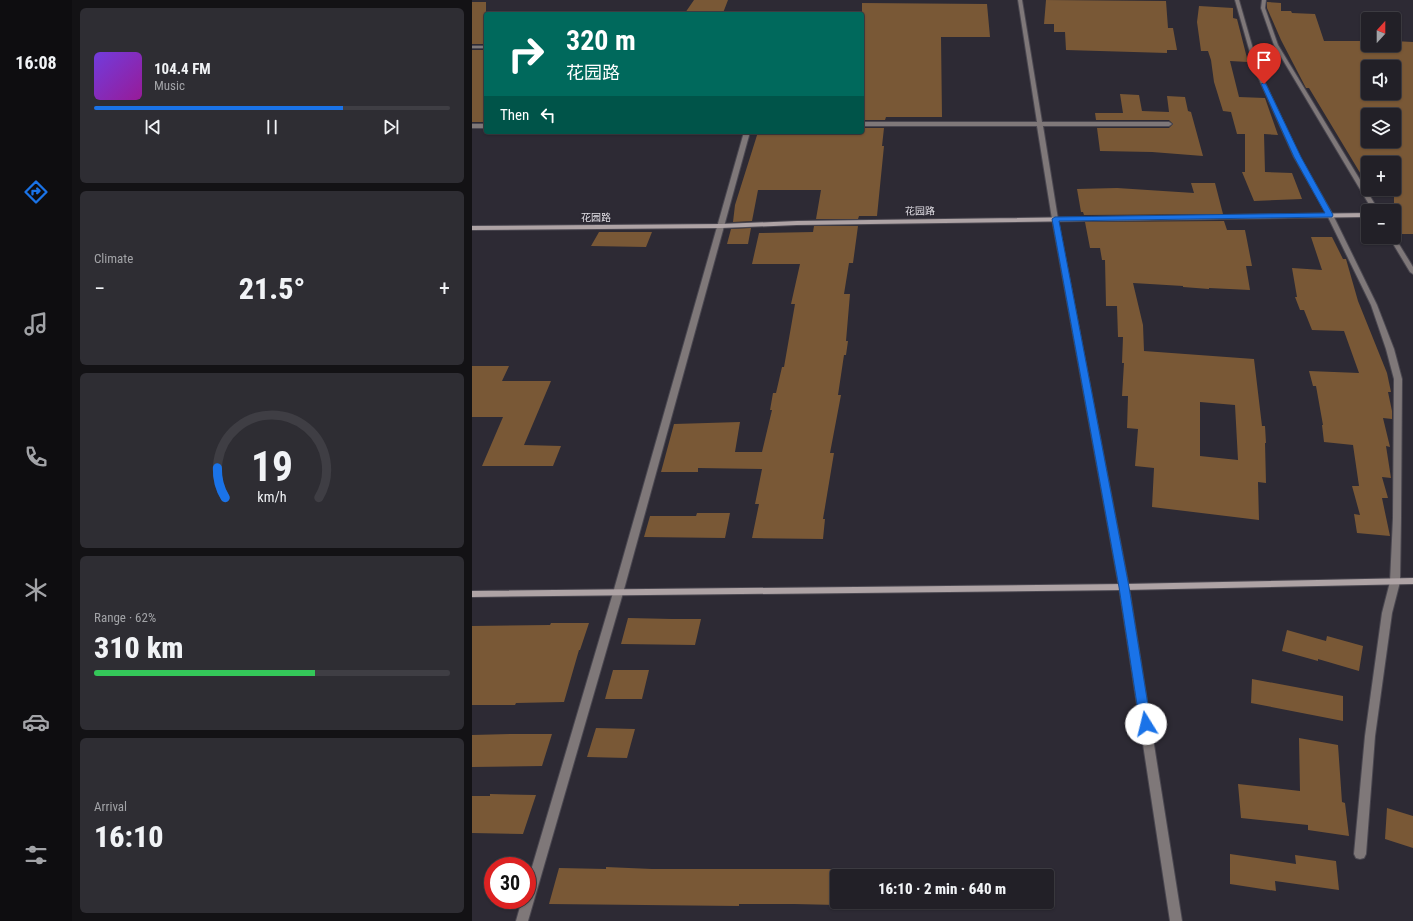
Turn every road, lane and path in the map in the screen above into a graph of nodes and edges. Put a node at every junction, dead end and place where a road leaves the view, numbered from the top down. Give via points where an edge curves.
1 (1020, 0) edge
2 (1237, 0) edge
3 (1264, 0) edge
4 (472, 46) edge
5 (484, 46) edge
6 (1040, 123) junction
7 (864, 124) edge
8 (1169, 124) dead end
9 (472, 126) edge
10 (484, 126) edge
11 (746, 134) edge
12 (1372, 204) edge
13 (1330, 215) junction
14 (1361, 215) edge
15 (1055, 219) junction
16 (721, 226) junction
17 (472, 228) edge
18 (1396, 244) edge
19 (1413, 272) edge
20 (1413, 581) edge
21 (1395, 582) junction
22 (1124, 587) junction
23 (618, 593) junction
24 (472, 594) edge
25 (1360, 854) dead end
26 (522, 921) edge
27 (1176, 921) edge

1 - 6 street
2 - 13 street via 1257,70 1298,157
3 - 12 street via 1263,8 1276,45
4 - 5 street
6 - 7 street
6 - 8 street
6 - 15 street
9 - 10 street
11 - 16 street
13 - 14 street, 花园路
13 - 15 street, 花园路
13 - 21 street via 1374,305 1398,379
15 - 16 street, 花园路
15 - 22 street
16 - 17 street, 花园路
16 - 23 street
18 - 19 street
20 - 21 street
21 - 22 street
21 - 25 street via 1387,613 1370,736
22 - 23 street
22 - 27 street
23 - 24 street
23 - 26 street

